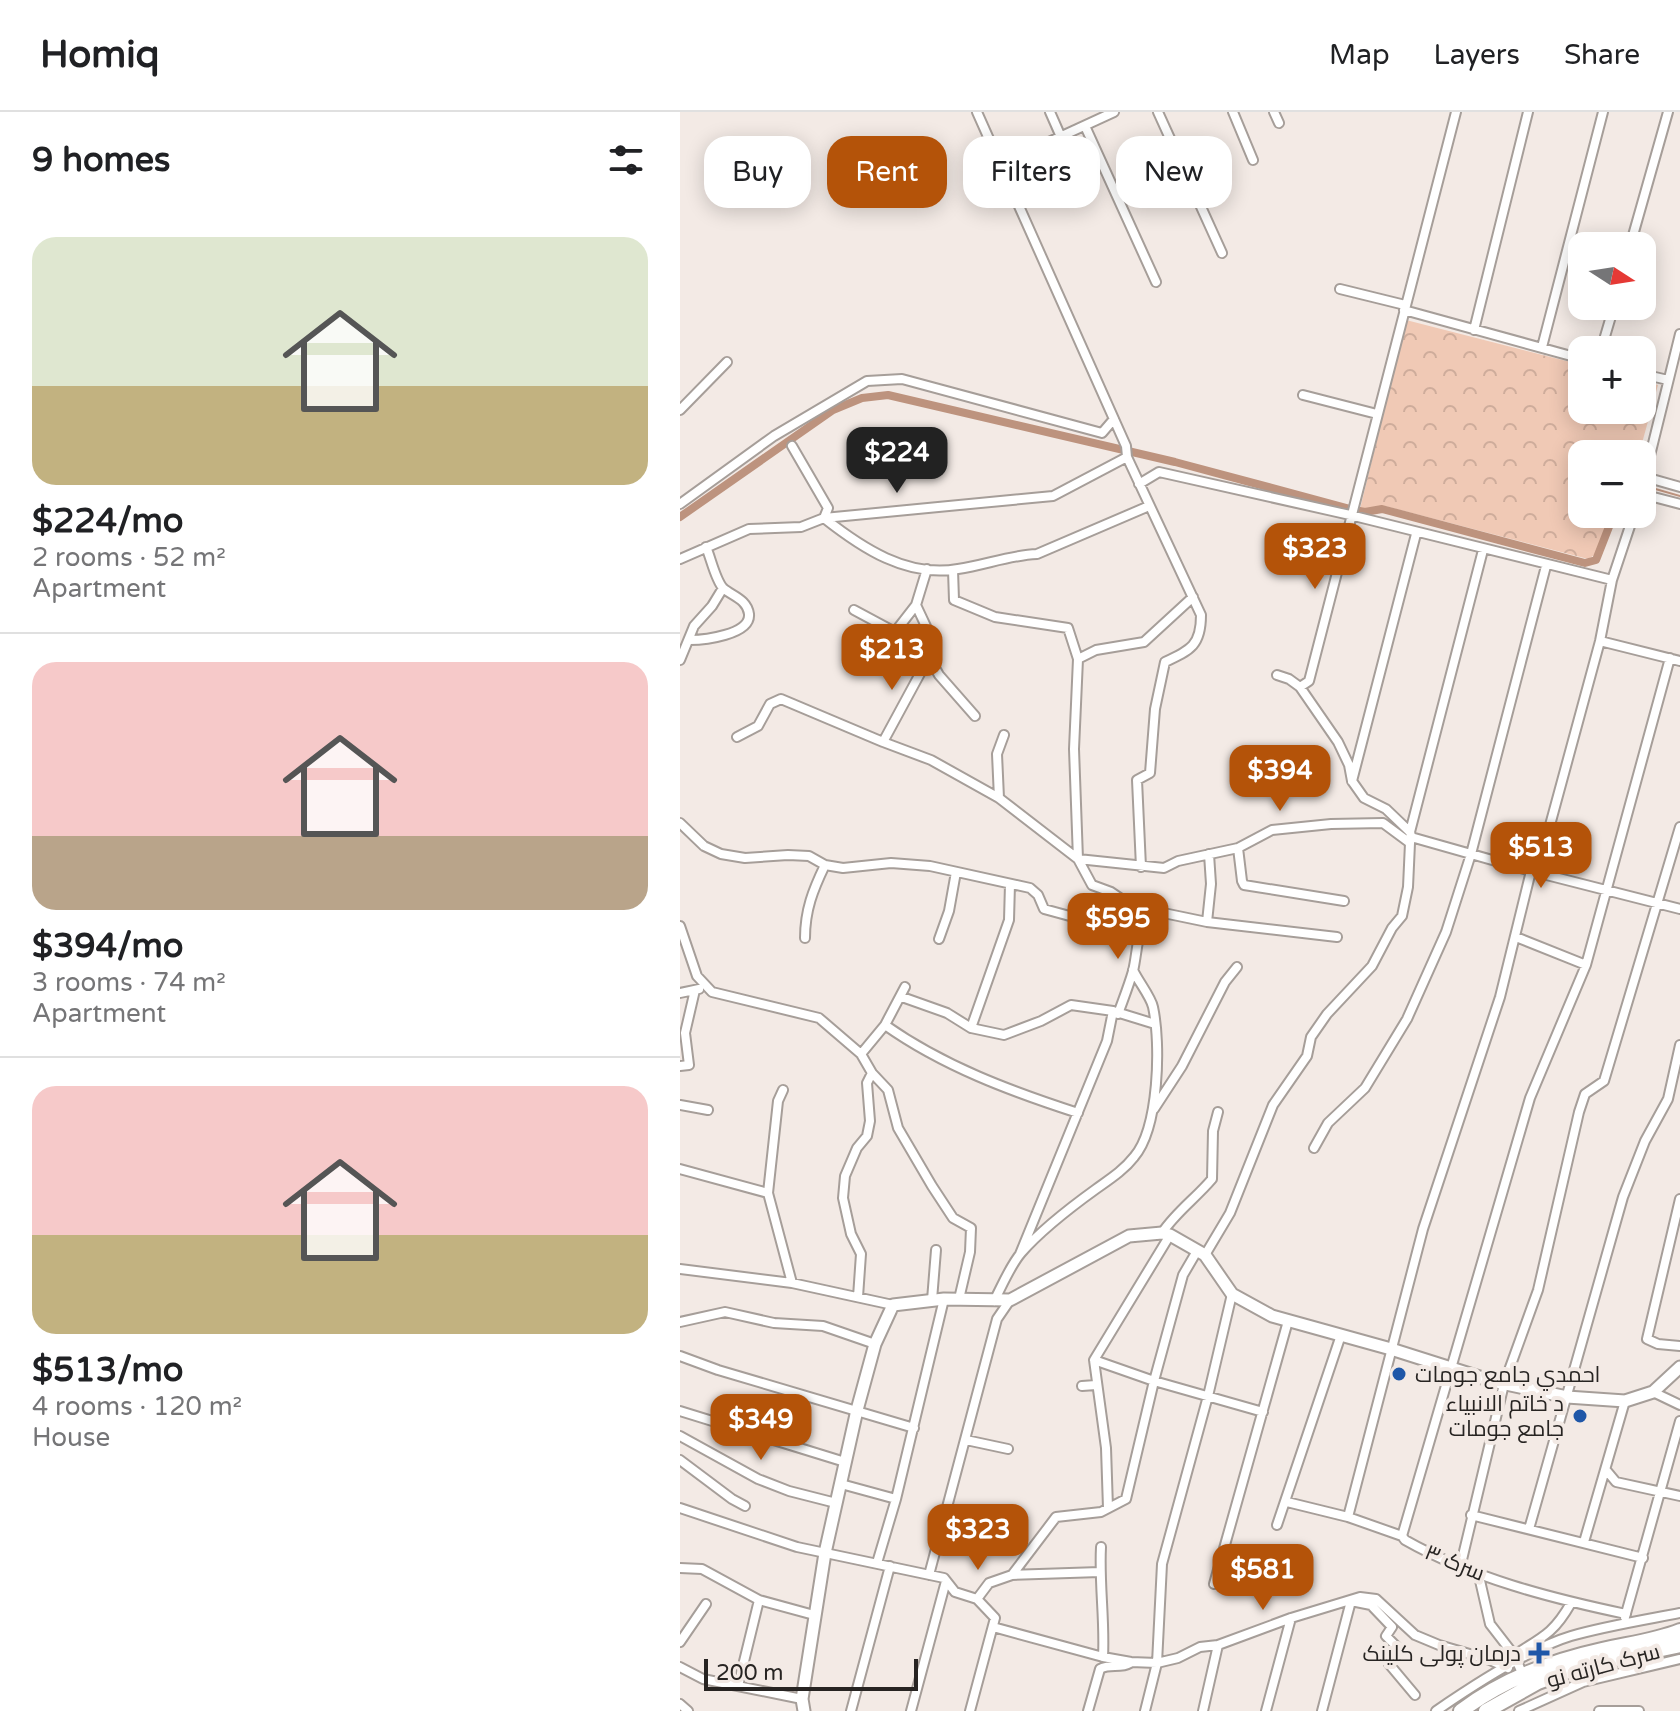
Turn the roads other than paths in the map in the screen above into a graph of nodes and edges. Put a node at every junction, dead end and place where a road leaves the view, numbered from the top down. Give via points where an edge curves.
1 (977, 112) edge
2 (1050, 112) edge
3 (1114, 112) edge
4 (1158, 112) edge
5 (1233, 112) edge
6 (1274, 112) edge
7 (1456, 112) edge
8 (1528, 112) edge
9 (1603, 112) edge
10 (1668, 112) edge
11 (1279, 123) dead end
12 (1085, 126) junction
13 (988, 136) edge
14 (1061, 136) edge
15 (1063, 136) edge
16 (1253, 160) dead end
17 (1020, 208) edge
18 (1634, 232) edge
19 (1222, 253) dead end
20 (1156, 282) dead end
21 (1340, 289) dead end
22 (1404, 308) junction
23 (1474, 330) junction
24 (1680, 334) edge
25 (1679, 345) edge
26 (1542, 347) junction
27 (1568, 355) edge
28 (727, 362) dead end
29 (1656, 377) edge
30 (1668, 380) junction
31 (1303, 395) dead end
32 (680, 410) edge
33 (1377, 414) junction
34 (1114, 419) junction
35 (1654, 440) edge
36 (792, 446) dead end
37 (1127, 457) junction
38 (1656, 480) edge
39 (1139, 484) junction
40 (1680, 487) edge
41 (1656, 498) edge
42 (680, 504) edge
43 (1680, 504) edge
44 (1149, 506) junction
45 (1352, 511) junction
46 (824, 518) junction
47 (1629, 528) edge
48 (1416, 534) junction
49 (706, 547) junction
50 (1483, 550) junction
51 (680, 559) edge
52 (1546, 566) junction
53 (927, 569) junction
54 (953, 570) junction
55 (1612, 580) junction
56 (723, 588) junction
57 (1193, 597) junction
58 (916, 605) junction
59 (854, 610) dead end
60 (690, 640) junction
61 (1600, 641) junction
62 (929, 657) junction
63 (1670, 658) junction
64 (1078, 659) junction
65 (680, 660) edge
66 (1680, 661) edge
67 (1277, 675) dead end
68 (1300, 687) junction
69 (975, 716) dead end
70 (1004, 735) dead end
71 (737, 737) dead end
72 (883, 742) junction
73 (1352, 781) junction
74 (999, 798) junction
75 (680, 823) edge
76 (1680, 827) edge
77 (1410, 837) junction
78 (1238, 848) junction
79 (1209, 854) junction
80 (1471, 854) junction
81 (1078, 859) junction
82 (825, 865) junction
83 (1141, 867) junction
84 (956, 872) junction
85 (1534, 872) junction
86 (1010, 884) junction
87 (1605, 890) junction
88 (1120, 899) junction
89 (1344, 901) dead end
90 (1659, 904) junction
91 (1680, 909) edge
92 (1146, 916) junction
93 (1207, 922) junction
94 (680, 926) edge
95 (1337, 937) dead end
96 (1516, 937) junction
97 (805, 938) dead end
98 (939, 939) dead end
99 (1586, 965) junction
100 (1237, 967) dead end
101 (1133, 970) junction
102 (707, 986) junction
103 (905, 987) dead end
104 (695, 990) junction
105 (680, 993) edge
106 (902, 997) junction
107 (1116, 1013) junction
108 (1155, 1024) junction
109 (885, 1025) junction
110 (971, 1028) junction
111 (1680, 1045) edge
112 (861, 1054) junction
113 (680, 1066) edge
114 (872, 1073) junction
115 (783, 1090) dead end
116 (680, 1105) edge
117 (1154, 1109) junction
118 (708, 1110) dead end
119 (1218, 1112) dead end
120 (1078, 1113) junction
121 (1314, 1148) dead end
122 (680, 1169) edge
123 (768, 1193) junction
124 (1680, 1199) edge
125 (1166, 1234) junction
126 (936, 1250) dead end
127 (1201, 1253) junction
128 (1019, 1254) junction
129 (680, 1269) edge
130 (792, 1283) junction
131 (1232, 1294) junction
132 (858, 1297) junction
133 (938, 1299) junction
134 (959, 1299) junction
135 (1010, 1300) junction
136 (994, 1301) junction
137 (893, 1305) junction
138 (1288, 1321) junction
139 (680, 1322) edge
140 (1341, 1335) junction
141 (875, 1344) junction
142 (1680, 1346) edge
143 (1391, 1349) junction
144 (680, 1356) edge
145 (1094, 1360) junction
146 (1451, 1367) junction
147 (1680, 1367) edge
148 (1154, 1381) junction
149 (1504, 1384) junction
150 (1096, 1385) junction
151 (1082, 1386) dead end
152 (1653, 1392) junction
153 (1208, 1396) junction
154 (1567, 1397) junction
155 (1625, 1401) junction
156 (1680, 1405) edge
157 (857, 1410) junction
158 (680, 1411) edge
159 (1263, 1412) junction
160 (914, 1428) junction
161 (1679, 1428) edge
162 (680, 1436) edge
163 (966, 1440) junction
164 (1008, 1449) dead end
165 (680, 1460) edge
166 (845, 1462) junction
167 (1606, 1470) junction
168 (841, 1484) junction
169 (1662, 1492) junction
170 (1680, 1496) edge
171 (896, 1499) junction
172 (1287, 1502) junction
173 (836, 1503) junction
174 (745, 1506) dead end
175 (680, 1508) edge
176 (1108, 1508) junction
177 (1471, 1515) junction
178 (1348, 1517) junction
179 (1277, 1525) dead end
180 (1529, 1529) junction
181 (1402, 1536) junction
182 (1584, 1542) junction
183 (1101, 1547) dead end
184 (825, 1553) junction
185 (1643, 1558) junction
186 (877, 1563) junction
187 (890, 1566) junction
188 (680, 1568) edge
189 (1460, 1568) junction
190 (1100, 1572) junction
191 (1478, 1572) junction
192 (929, 1575) junction
193 (1012, 1575) junction
194 (946, 1580) junction
195 (1214, 1584) dead end
196 (977, 1599) junction
197 (759, 1600) junction
198 (1351, 1601) junction
199 (1571, 1603) junction
200 (706, 1604) dead end
201 (1680, 1613) edge
202 (1626, 1614) junction
203 (814, 1615) junction
204 (1291, 1618) junction
205 (1624, 1624) junction
206 (993, 1627) junction
207 (1680, 1631) edge
208 (680, 1642) edge
209 (1218, 1645) junction
210 (1680, 1645) edge
211 (1103, 1657) junction
212 (1680, 1659) edge
213 (1131, 1662) junction
214 (1157, 1663) junction
215 (1518, 1664) junction
216 (680, 1667) edge
217 (1508, 1668) junction
218 (738, 1686) junction
219 (1415, 1695) dead end
220 (680, 1704) edge
221 (803, 1705) edge
222 (1466, 1710) edge
223 (688, 1711) edge
224 (851, 1711) edge
225 (911, 1711) edge
226 (970, 1711) edge
227 (1088, 1711) edge
228 (1145, 1711) edge
229 (1203, 1711) edge
230 (1266, 1711) edge
231 (1322, 1711) edge
232 (1436, 1711) edge
233 (1486, 1711) edge
234 (1519, 1711) edge
235 (1599, 1711) edge
236 (1639, 1711) edge

1 - 13 street
2 - 14 street
3 - 12 street
4 - 19 street
5 - 16 street
6 - 11 street
7 - 22 street
8 - 23 street
9 - 26 street
10 - 18 street
12 - 15 street
12 - 20 street
17 - 34 street
21 - 22 street
22 - 23 street
22 - 33 street
23 - 26 street
24 - 25 street
25 - 30 street
26 - 27 street
28 - 32 street
29 - 30 street
30 - 35 street
31 - 33 street
33 - 45 street
34 - 37 street
34 - 42 street via 1102,433 902,379 867,381 774,436
36 - 46 street via 828,508
37 - 39 street
37 - 46 street via 1053,496
38 - 40 street
39 - 44 street
39 - 45 street via 1159,472
41 - 43 street
44 - 54 street via 1037,554
44 - 57 street
45 - 48 street
45 - 68 street via 1309,681
46 - 49 street via 801,527 749,529
46 - 53 street via 860,547 898,564
47 - 55 street
48 - 50 street
48 - 73 street
49 - 51 street
49 - 56 street
50 - 52 street
50 - 77 street
52 - 55 street
52 - 80 street
53 - 54 street
53 - 58 street
54 - 64 street via 954,600 995,617 1068,628
55 - 61 street
56 - 60 street via 694,626
56 - 60 street via 737,595 749,618 727,634
57 - 64 street via 1144,642 1096,650
57 - 83 street via 1201,615 1198,638 1191,649 1165,662 1150,773 1137,780
58 - 59 street via 895,632
58 - 62 street via 931,637
60 - 65 street
61 - 63 street
61 - 85 street
62 - 69 street
62 - 72 street
63 - 66 street
63 - 87 street
64 - 81 street
67 - 68 street
68 - 73 street via 1338,742
70 - 74 street via 997,754
71 - 72 street via 758,726 770,704 781,699
72 - 74 street via 931,760
73 - 77 street
74 - 81 street
75 - 82 street via 721,854 809,856
76 - 90 street
77 - 78 street via 1383,823 1331,824 1272,830
77 - 80 street
77 - 127 street via 1402,916 1372,966 1311,1037 1307,1056 1273,1105 1230,1213
78 - 79 street
78 - 89 street via 1244,885
79 - 83 street via 1164,868
79 - 93 street
80 - 85 street
80 - 121 street via 1446,932 1407,1019 1365,1088 1328,1123
81 - 83 street
81 - 88 street via 1092,885
82 - 84 street via 899,863
82 - 97 street via 811,893
84 - 86 street
84 - 98 street
85 - 87 street
85 - 96 street
86 - 88 street via 1030,888 1044,909 1110,927
86 - 110 street via 1009,920
87 - 90 street
87 - 99 street
88 - 92 street
90 - 91 street
90 - 149 street via 1604,1081 1585,1094 1579,1112 1538,1290
92 - 93 street via 1160,911
92 - 101 street
93 - 95 street
94 - 102 street via 697,976
96 - 99 street
96 - 143 street via 1423,1229
99 - 146 street via 1530,1098
100 - 117 street
101 - 107 street
101 - 108 street via 1153,1004
102 - 104 street
102 - 112 street via 712,992 819,1018
103 - 106 street
104 - 105 street
104 - 113 street via 685,1033 689,1065
106 - 109 street
106 - 110 street
107 - 108 street
107 - 110 street via 1071,1005 1004,1035
107 - 120 street
108 - 117 street
109 - 112 street
109 - 120 street via 957,1068
111 - 154 street via 1668,1099 1623,1197
112 - 114 street
114 - 132 street via 867,1083 867,1136 845,1176 843,1198 861,1254
114 - 134 street via 888,1090 898,1128 932,1186 953,1218 971,1228
115 - 123 street
116 - 118 street
117 - 128 street via 1136,1156
119 - 125 street via 1212,1179 1173,1217
120 - 128 street
122 - 123 street
123 - 130 street
124 - 142 street via 1647,1339
125 - 127 street
125 - 135 street via 1129,1236
125 - 145 street
126 - 133 street
127 - 131 street
127 - 148 street via 1183,1275
128 - 136 street
129 - 130 street
130 - 132 street
131 - 138 street
131 - 153 street
132 - 137 street
133 - 134 street
133 - 137 street
133 - 160 street
134 - 136 street
135 - 136 street
135 - 163 street via 997,1319
137 - 141 street
138 - 140 street
138 - 159 street
139 - 141 street via 725,1312 823,1326
140 - 143 street
140 - 172 street
141 - 157 street
143 - 146 street
143 - 178 street
144 - 157 street
145 - 148 street
145 - 150 street
146 - 149 street
146 - 181 street
147 - 152 street
148 - 153 street
148 - 176 street via 1126,1499
149 - 154 street
149 - 177 street
150 - 151 street
150 - 176 street
152 - 155 street
152 - 156 street
153 - 159 street
153 - 214 street via 1162,1564
154 - 155 street
154 - 180 street
155 - 167 street
157 - 160 street
157 - 166 street
158 - 166 street
159 - 195 street
160 - 171 street
161 - 169 street
162 - 173 street via 758,1479
163 - 164 street
163 - 192 street
165 - 174 street
166 - 168 street
167 - 169 street via 1616,1482
167 - 182 street
168 - 171 street
168 - 173 street
169 - 170 street
169 - 185 street
171 - 186 street
172 - 178 street, سرک ۳
172 - 179 street
173 - 184 street
175 - 184 street
176 - 193 street via 1056,1517
177 - 180 street
177 - 189 street
178 - 181 street, سرک ۳
180 - 182 street
181 - 189 street, سرک ۳
182 - 185 street
183 - 190 street
184 - 186 street
184 - 203 street
185 - 202 street
186 - 187 street
187 - 192 street
187 - 224 street
188 - 197 street via 702,1569
189 - 191 street, سرک ۳
190 - 193 street
190 - 211 street
191 - 199 street, سرک ۳
191 - 215 street via 1490,1624
192 - 194 street
193 - 196 street via 989,1583
194 - 196 street via 955,1592
194 - 225 street
196 - 206 street via 995,1616
197 - 203 street
197 - 218 street
198 - 204 street
198 - 217 street via 1376,1599 1415,1635
198 - 219 street via 1379,1610 1392,1627 1386,1636 1399,1649 1389,1664
198 - 231 street
199 - 202 street, سرک ۳
199 - 215 street via 1559,1625
200 - 208 street
201 - 205 street
202 - 205 street
203 - 221 street
204 - 209 street
204 - 230 street
205 - 215 street via 1568,1637
206 - 211 street
206 - 226 street
207 - 215 highway, سرک کارته نو
209 - 214 street
209 - 229 street
210 - 233 highway, سرک کارته نو via 1581,1666
211 - 213 street
212 - 234 street via 1583,1682
213 - 214 street
213 - 227 street via 1100,1669
214 - 228 street
215 - 217 street
215 - 222 highway, سرک کارته نو
216 - 218 street via 703,1679
217 - 232 street
218 - 221 street
220 - 223 street
235 - 236 street

